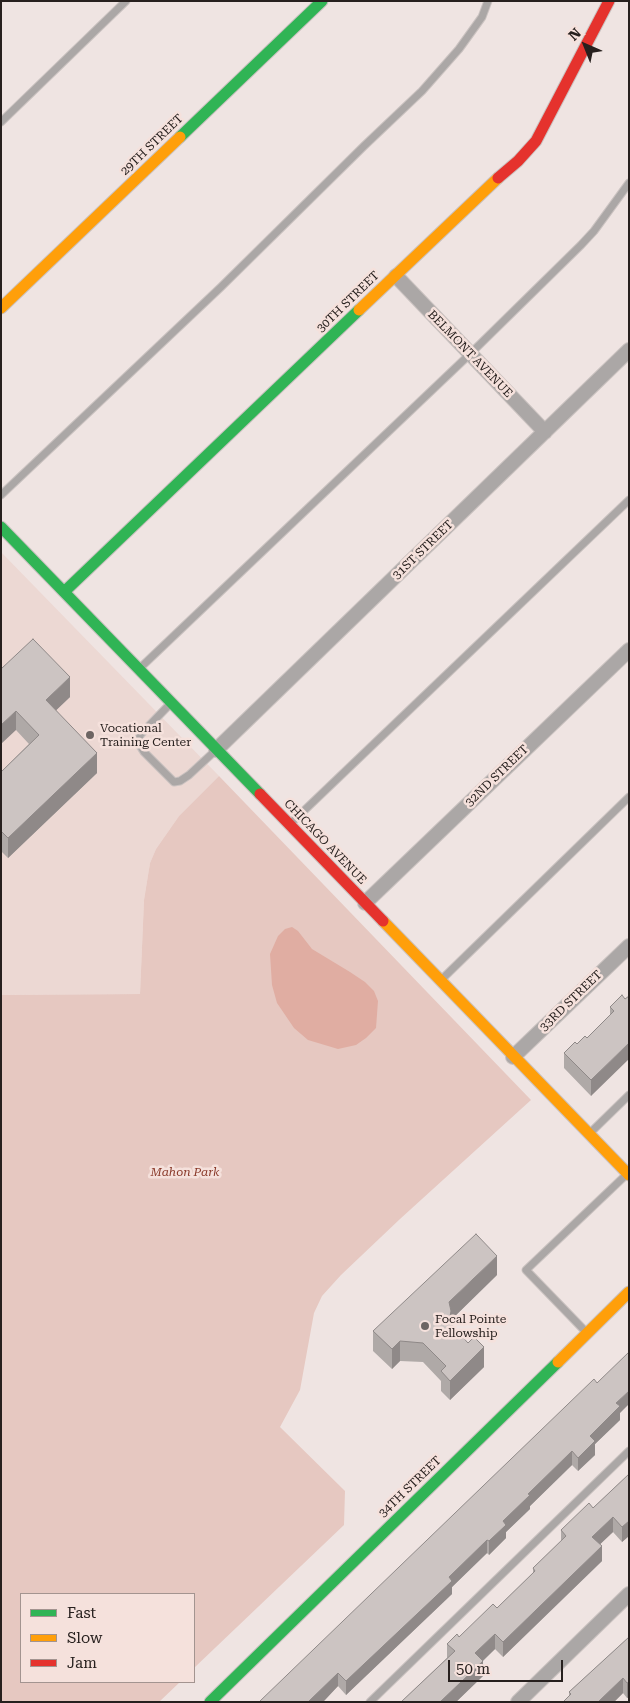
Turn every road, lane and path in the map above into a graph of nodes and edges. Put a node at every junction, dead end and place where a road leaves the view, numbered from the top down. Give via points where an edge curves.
1 (126, 1) edge
2 (322, 1) edge
3 (488, 1) edge
4 (609, 1) edge
5 (1, 122) edge
6 (629, 182) edge
7 (396, 276) junction
8 (1, 308) edge
9 (629, 350) edge
10 (470, 354) junction
11 (545, 432) junction
12 (1, 495) edge
13 (629, 500) edge
14 (1, 526) edge
15 (64, 592) junction
16 (629, 650) edge
17 (139, 669) junction
18 (171, 703) junction
19 (216, 750) junction
20 (629, 797) edge
21 (289, 825) junction
22 (365, 903) junction
23 (629, 946) edge
24 (440, 981) junction
25 (513, 1056) junction
26 (629, 1095) edge
27 (588, 1134) junction
28 (628, 1175) edge
29 (629, 1292) edge
30 (587, 1333) junction
31 (629, 1451) edge
32 (629, 1594) edge
33 (210, 1702) edge
34 (370, 1702) edge
35 (518, 1702) edge

1 - 5 lane
2 - 8 street, 29TH STREET
3 - 12 lane via 482,17 459,49 422,91
4 - 7 street, 30TH STREET via 536,141
6 - 10 lane via 594,231
7 - 10 street, BELMONT AVENUE
7 - 15 street, 30TH STREET
9 - 11 street, 31ST STREET
10 - 11 street, BELMONT AVENUE
10 - 17 lane
11 - 19 street, 31ST STREET
13 - 21 lane
14 - 15 street, CHICAGO AVENUE
15 - 17 street, CHICAGO AVENUE
16 - 22 street, 32ND STREET
17 - 18 street, CHICAGO AVENUE
18 - 19 street, CHICAGO AVENUE
18 - 19 lane via 140,735 139,744 144,752 174,782 189,775
19 - 21 street, CHICAGO AVENUE
20 - 24 lane
21 - 22 street, CHICAGO AVENUE
22 - 24 street, CHICAGO AVENUE
23 - 25 street, 33RD STREET
24 - 25 street, CHICAGO AVENUE
25 - 27 street, CHICAGO AVENUE
26 - 27 lane
27 - 28 street, CHICAGO AVENUE
28 - 30 lane via 526,1270
29 - 30 street, 34TH STREET
30 - 33 street, 34TH STREET
31 - 34 lane
32 - 35 street

